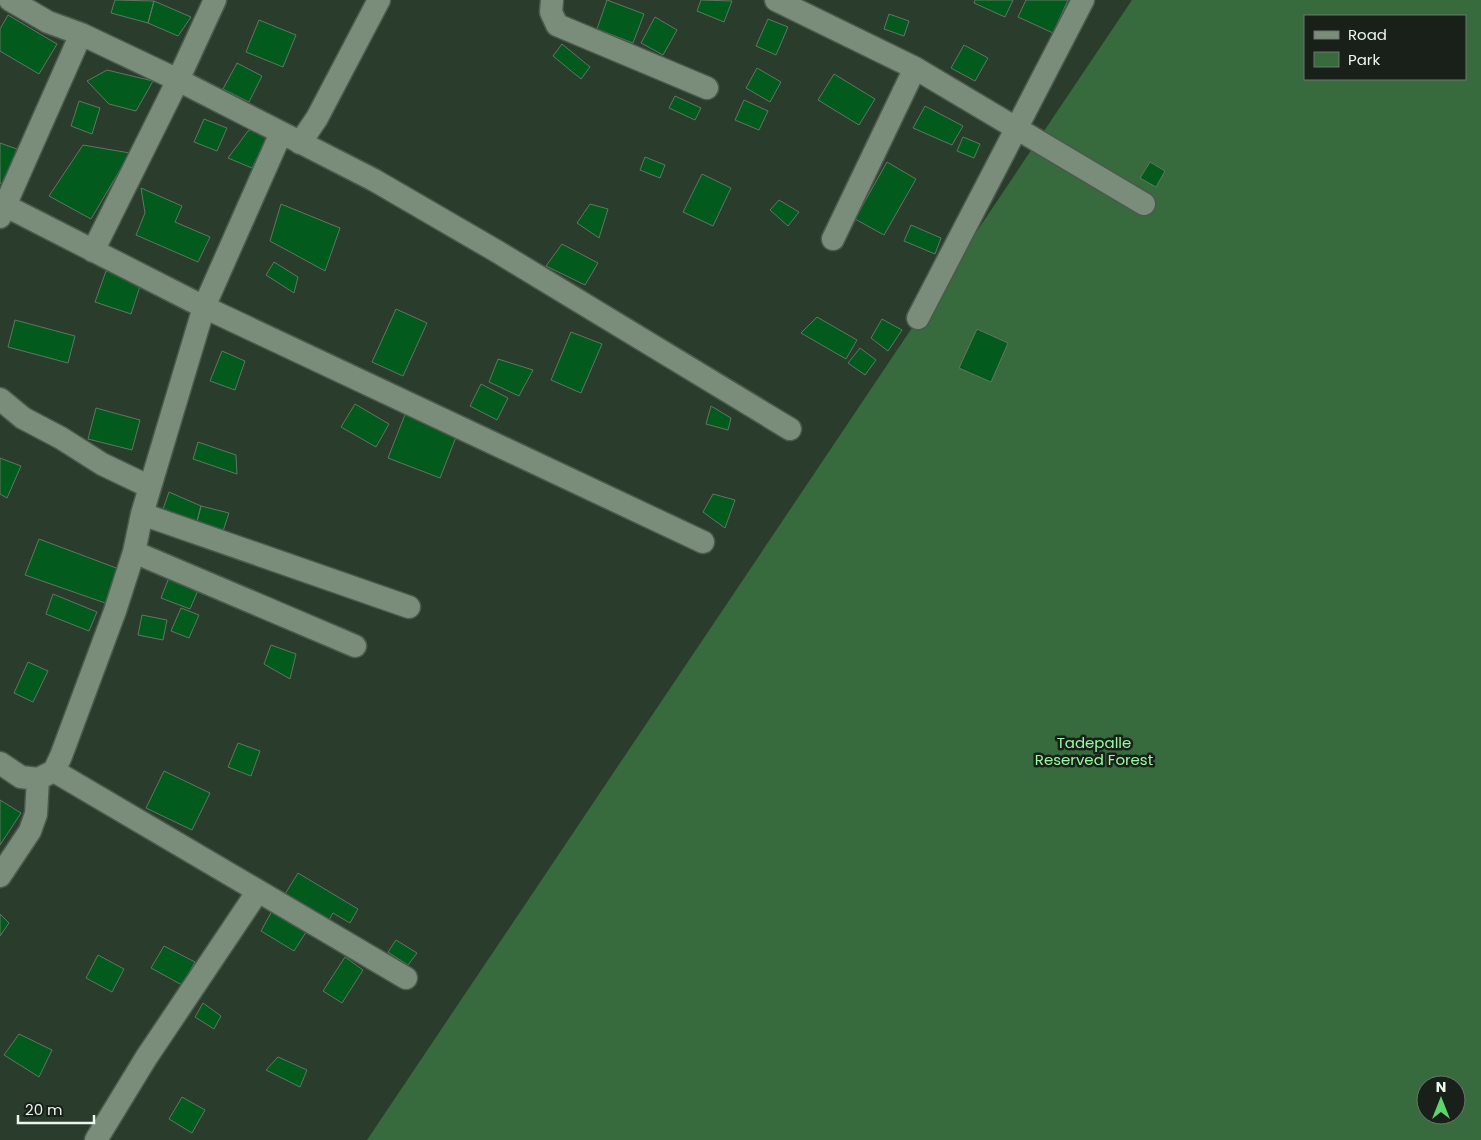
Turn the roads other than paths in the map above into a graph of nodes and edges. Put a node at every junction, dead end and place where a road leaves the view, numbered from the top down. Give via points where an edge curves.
1 (10, 0) edge
2 (215, 0) edge
3 (379, 0) edge
4 (552, 0) edge
5 (776, 0) edge
6 (1083, 0) edge
7 (80, 34) junction
8 (915, 68) junction
9 (178, 80) junction
10 (707, 88) dead end
11 (1016, 128) junction
12 (290, 138) junction
13 (1144, 204) dead end
14 (1, 209) edge
15 (833, 238) dead end
16 (93, 251) junction
17 (204, 307) junction
18 (918, 318) dead end
19 (0, 399) edge
20 (790, 429) dead end
21 (150, 487) junction
22 (142, 514) junction
23 (703, 542) dead end
24 (134, 552) junction
25 (409, 608) dead end
26 (355, 646) dead end
27 (0, 764) edge
28 (46, 775) junction
29 (0, 876) edge
30 (258, 891) junction
31 (406, 978) dead end
32 (96, 1140) edge

1 - 7 street via 48,22
2 - 9 street
3 - 12 street via 317,118
4 - 10 street via 550,12 557,24
5 - 8 street
6 - 11 street
7 - 9 street
7 - 14 street
8 - 11 street
8 - 15 street
9 - 12 street
9 - 16 street
11 - 13 street
11 - 18 street
12 - 17 street
12 - 20 street via 391,190
14 - 16 street
16 - 17 street
17 - 21 street
17 - 23 street
19 - 21 street via 23,418 102,464
21 - 22 street
22 - 24 street
22 - 25 street
24 - 26 street
24 - 28 street via 61,756
27 - 28 street via 21,777
28 - 29 street via 30,831
28 - 30 street
30 - 31 street
30 - 32 street via 146,1058

